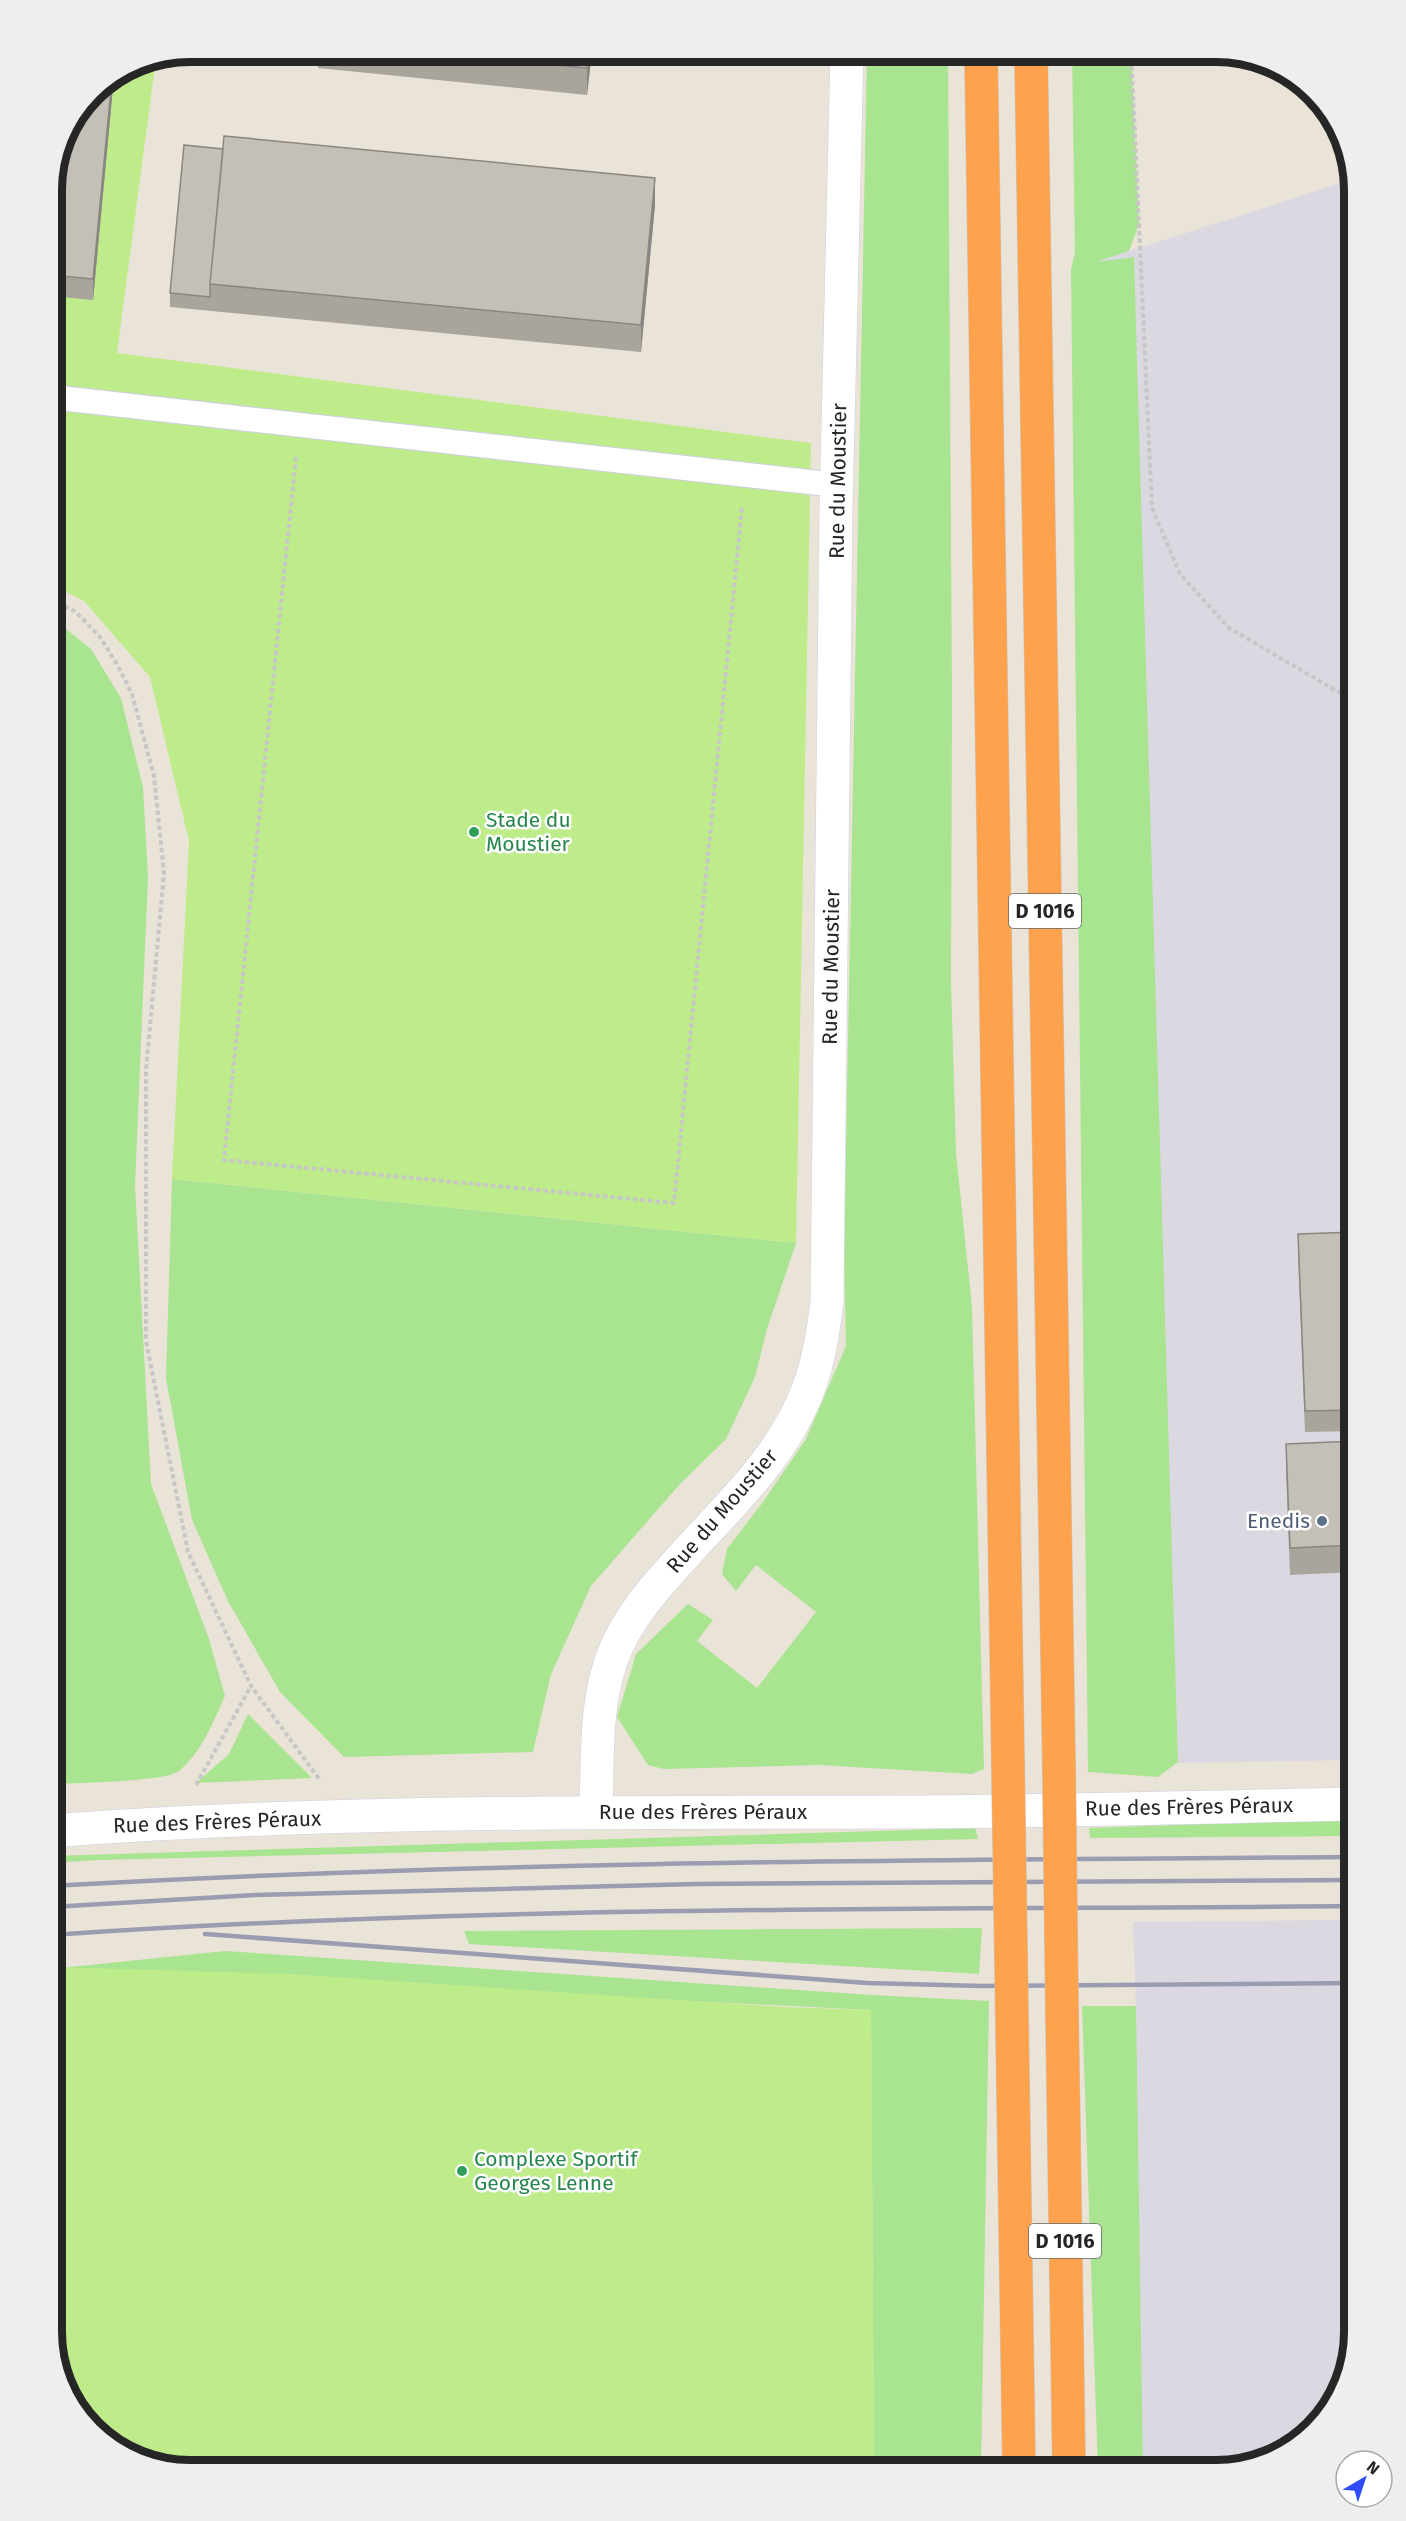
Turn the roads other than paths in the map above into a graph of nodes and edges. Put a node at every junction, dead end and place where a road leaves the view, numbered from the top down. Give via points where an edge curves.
1 (847, 62) edge
2 (981, 62) edge
3 (1031, 62) edge
4 (62, 398) edge
5 (837, 485) junction
6 (1344, 1804) edge
7 (596, 1812) junction
8 (62, 1829) edge
9 (1018, 2398) junction
10 (1011, 2460) edge
11 (1019, 2460) edge
12 (1069, 2460) edge

1 - 5 street, Rue du Moustier
2 - 9 highway, D 1016, bridge
3 - 12 highway, D 1016, bridge
4 - 5 lane
5 - 7 street, Rue du Moustier via 827,1303 823,1334 809,1388 775,1453 649,1594 617,1646 599,1711
6 - 7 street, Rue des Frères Péraux via 913,1812
7 - 8 street, Rue des Frères Péraux via 347,1817
9 - 10 highway, D 1016
9 - 11 highway, D 1016

